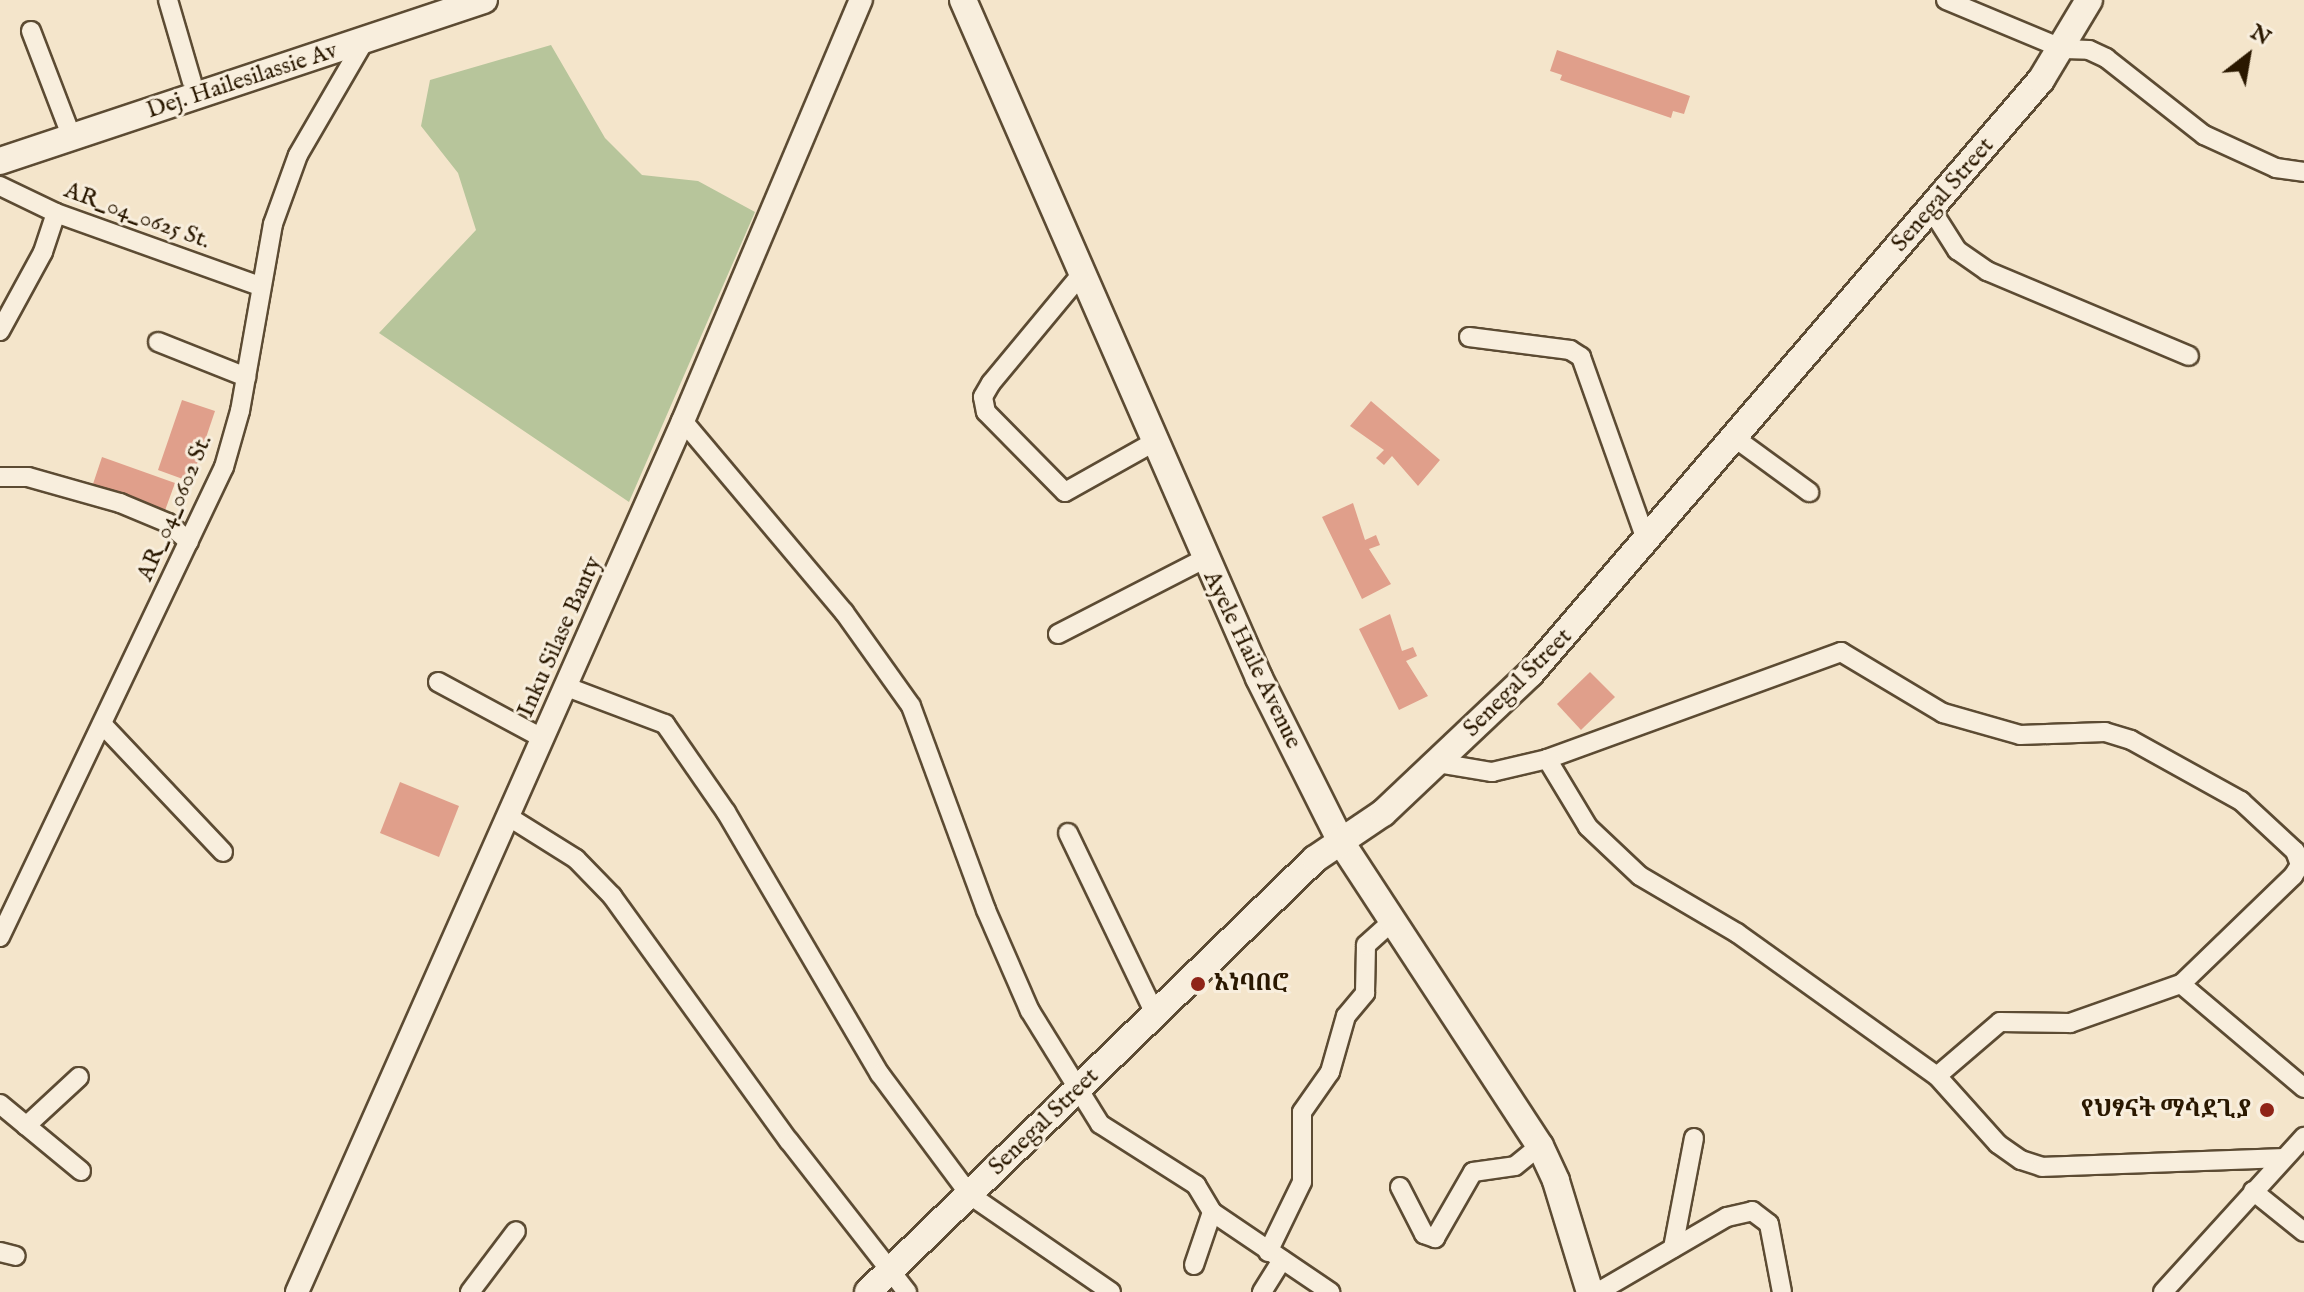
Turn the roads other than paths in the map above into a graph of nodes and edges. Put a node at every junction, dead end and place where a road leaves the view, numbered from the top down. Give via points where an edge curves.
1 (168, 0) edge
2 (435, 0) edge
3 (484, 0) edge
4 (861, 0) edge
5 (963, 0) edge
6 (1946, 0) edge
7 (2089, 0) edge
8 (31, 31) dead end
9 (365, 40) junction
10 (2064, 49) junction
11 (192, 82) junction
12 (67, 125) junction
13 (0, 147) edge
14 (0, 161) edge
15 (2304, 172) edge
16 (0, 186) edge
17 (1931, 209) junction
18 (56, 213) junction
19 (1079, 277) junction
20 (260, 286) junction
21 (0, 331) edge
22 (1469, 337) dead end
23 (158, 342) dead end
24 (2189, 356) dead end
25 (246, 377) junction
26 (683, 421) junction
27 (1735, 438) junction
28 (1154, 442) junction
29 (0, 477) edge
30 (1809, 492) dead end
31 (1646, 540) junction
32 (189, 542) junction
33 (1204, 559) junction
34 (1058, 634) dead end
35 (438, 682) dead end
36 (567, 687) junction
37 (102, 724) junction
38 (544, 739) junction
39 (1547, 759) junction
40 (1438, 763) junction
41 (509, 817) junction
42 (1068, 833) dead end
43 (1341, 842) junction
44 (223, 852) dead end
45 (1394, 920) junction
46 (0, 937) edge
47 (2181, 984) junction
48 (1155, 1014) junction
49 (1937, 1076) junction
50 (79, 1077) dead end
51 (2304, 1088) edge
52 (1077, 1090) junction
53 (0, 1104) edge
54 (26, 1126) junction
55 (2304, 1137) edge
56 (1694, 1138) dead end
57 (1540, 1146) junction
58 (2283, 1158) junction
59 (81, 1171) dead end
60 (1400, 1187) dead end
61 (2253, 1191) junction
62 (970, 1195) junction
63 (1212, 1212) junction
64 (516, 1231) dead end
65 (2304, 1232) edge
66 (1673, 1248) junction
67 (1275, 1256) junction
68 (1194, 1265) dead end
69 (898, 1283) edge
70 (297, 1292) edge
71 (470, 1292) edge
72 (868, 1292) edge
73 (1111, 1292) edge
74 (1262, 1292) edge
75 (1330, 1292) edge
76 (1590, 1292) edge
77 (1598, 1292) edge
78 (1782, 1292) edge
79 (2163, 1292) edge

1 - 11 street
2 - 11 main road, Dej. Hailesilassie Av
3 - 9 main road, Dej. Hailesilassie Av
4 - 26 street, Inku Silase Banty
5 - 19 main road, Ayele Haile Avenue
6 - 10 street
7 - 10 main road, Senegal Street
8 - 12 street
9 - 14 main road, Dej. Hailesilassie Av
9 - 20 street, AR_04_0602 St. via 298,155 273,224
10 - 15 street via 2089,50 2106,58 2204,135 2276,168
10 - 17 main road, Senegal Street
11 - 12 main road, Dej. Hailesilassie Av
12 - 13 main road, Dej. Hailesilassie Av
16 - 18 street, AR_04_0625 St.
17 - 24 street via 1957,250 1987,271
17 - 27 main road, Senegal Street
18 - 20 street, AR_04_0625 St.
18 - 21 street via 43,252
19 - 28 main road, Ayele Haile Avenue
19 - 28 street via 991,383 983,397 986,412 1065,492
20 - 25 street, AR_04_0602 St.
22 - 31 street via 1570,350 1581,357
23 - 25 street
25 - 32 street, AR_04_0602 St. via 224,467
26 - 36 street, Inku Silase Banty
26 - 52 street via 844,612 911,706 986,910 1030,1011
27 - 30 street
27 - 31 main road, Senegal Street
28 - 33 main road, Ayele Haile Avenue
29 - 32 street via 28,477 120,503 168,523
31 - 40 main road, Senegal Street via 1540,663
32 - 37 street, AR_04_0602 St.
33 - 34 street
33 - 43 main road, Ayele Haile Avenue
35 - 38 street
36 - 38 street, Inku Silase Banty
36 - 62 street via 665,724 726,812 880,1074
37 - 44 street
37 - 46 street, AR_04_0602 St.
38 - 41 street, Inku Silase Banty
39 - 40 street via 1492,772
39 - 47 street via 1841,652 1943,713 2020,735 2105,732 2131,740 2241,801 2272,825 2300,865
39 - 49 street via 1588,827 1640,876 1737,933
40 - 43 main road, Senegal Street
41 - 69 street via 576,859 612,896
41 - 70 street, Inku Silase Banty
42 - 48 street
43 - 45 main road, Ayele Haile Avenue
43 - 48 main road, Senegal Street via 1315,859
45 - 57 main road, Ayele Haile Avenue
45 - 67 street via 1366,945 1365,993 1346,1016 1330,1072 1302,1112 1302,1182
47 - 49 street via 2070,1023 2000,1022
47 - 51 street
48 - 52 main road, Senegal Street
49 - 58 street via 1998,1144 2042,1167
50 - 54 street
52 - 62 main road, Senegal Street
52 - 63 street via 1100,1124 1196,1185
53 - 54 street
54 - 59 street
55 - 58 street
56 - 66 street
57 - 60 street via 1515,1166 1473,1172 1435,1238 1424,1234
57 - 76 main road, Ayele Haile Avenue
58 - 61 street
61 - 65 street
61 - 79 street
62 - 69 main road, Senegal Street
62 - 73 street
63 - 67 street
63 - 68 street
64 - 71 street
66 - 77 street
66 - 78 street via 1727,1217 1752,1211 1769,1224
67 - 74 street
67 - 75 street
69 - 72 main road, Senegal Street

